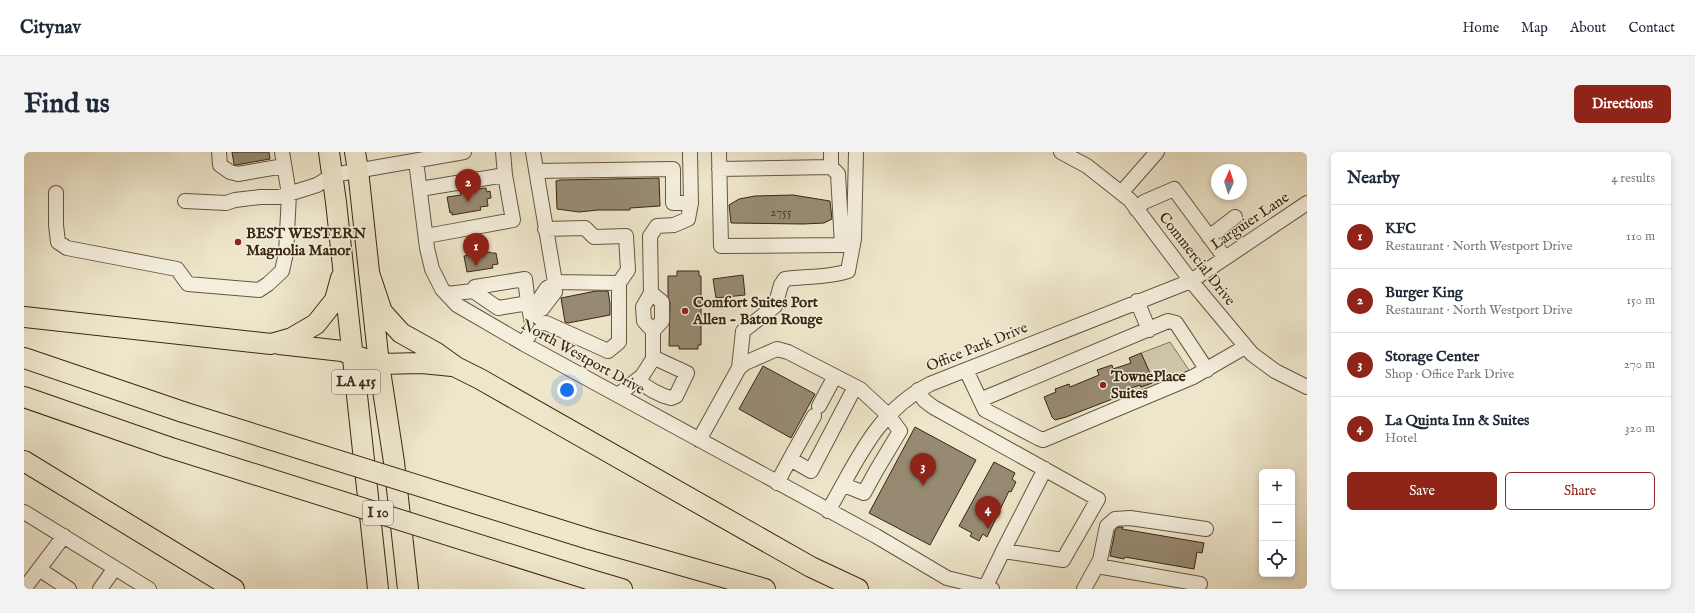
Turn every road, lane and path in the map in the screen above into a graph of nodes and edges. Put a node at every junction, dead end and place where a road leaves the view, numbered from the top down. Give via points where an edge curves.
1 (219, 152) edge
2 (282, 152) edge
3 (329, 152) edge
4 (464, 152) edge
5 (503, 152) edge
6 (533, 152) edge
7 (690, 152) edge
8 (719, 152) edge
9 (831, 152) edge
10 (856, 152) edge
11 (1061, 152) edge
12 (1158, 152) edge
13 (356, 161) edge
14 (416, 161) junction
15 (284, 166) junction
16 (831, 167) junction
17 (720, 169) junction
18 (536, 171) junction
19 (505, 174) junction
20 (333, 175) junction
21 (420, 189) junction
22 (56, 193) dead end
23 (1121, 193) junction
24 (289, 194) junction
25 (185, 201) dead end
26 (691, 203) junction
27 (1307, 203) edge
28 (1136, 209) junction
29 (1236, 217) dead end
30 (545, 229) junction
31 (426, 236) junction
32 (1209, 237) junction
33 (1224, 258) junction
34 (343, 272) junction
35 (370, 273) junction
36 (1191, 281) junction
37 (620, 283) junction
38 (554, 284) junction
39 (473, 291) junction
40 (447, 294) junction
41 (1136, 301) junction
42 (532, 313) junction
43 (24, 317) edge
44 (1149, 330) junction
45 (271, 344) junction
46 (524, 344) junction
47 (1245, 347) junction
48 (353, 356) junction
49 (24, 358) edge
50 (653, 359) junction
51 (379, 364) junction
52 (456, 367) junction
53 (739, 368) junction
54 (966, 370) junction
55 (1207, 370) junction
56 (835, 376) junction
57 (638, 380) junction
58 (855, 387) junction
59 (1307, 387) edge
60 (918, 390) junction
61 (618, 395) junction
62 (24, 397) edge
63 (980, 400) junction
64 (888, 415) junction
65 (699, 440) junction
66 (790, 459) junction
67 (24, 461) edge
68 (1045, 469) junction
69 (777, 483) junction
70 (844, 485) junction
71 (828, 511) junction
72 (24, 512) edge
73 (1206, 529) dead end
74 (64, 536) junction
75 (1002, 551) junction
76 (1097, 566) junction
77 (115, 568) junction
78 (39, 569) junction
79 (130, 584) edge
80 (1200, 584) dead end
81 (988, 588) edge
82 (24, 589) edge
83 (69, 589) edge
84 (100, 589) edge
85 (149, 589) edge
86 (234, 589) edge
87 (378, 589) edge
88 (408, 589) edge
89 (622, 589) edge
90 (765, 589) edge
91 (858, 589) edge
92 (1084, 589) edge

1 - 15 street via 220,165 238,174
2 - 15 street
3 - 20 highway, LA 415
4 - 14 street
5 - 19 street
6 - 18 street
7 - 26 street
8 - 17 street
9 - 16 street
10 - 53 street via 854,239 848,271 837,275 785,279 775,306 743,331
11 - 23 street, Commercial Drive via 1087,166
12 - 23 street
13 - 14 street
13 - 20 street
13 - 35 highway, LA 415
14 - 21 street, North Westport Drive
15 - 24 street
16 - 17 street
16 - 17 street via 838,174 842,245 721,246
18 - 26 street via 672,169 673,203
18 - 30 street
19 - 21 street
19 - 31 street via 513,220
20 - 24 street via 317,185
20 - 34 highway, LA 415
21 - 31 street, North Westport Drive
22 - 24 street via 58,242 67,248 177,269 188,284 259,290 282,271 286,254
23 - 28 street, Commercial Drive
24 - 25 street via 226,203
26 - 50 street via 688,219 674,225 656,226 650,236 651,293 643,307 644,321 653,331
27 - 33 street, Larguier Lane
28 - 32 street via 1144,202 1174,189
28 - 36 street, Commercial Drive
29 - 32 street
30 - 37 street via 585,228 594,237 626,236 628,270
30 - 38 street
31 - 40 street, North Westport Drive via 432,269
32 - 33 street
33 - 36 street, Larguier Lane
34 - 45 highway via 335,300 316,324 292,338
34 - 48 highway, LA 415
35 - 51 highway, LA 415
35 - 52 highway via 382,312 401,334
36 - 41 street, Office Park Drive
36 - 47 street, Commercial Drive
37 - 38 street
37 - 42 street via 618,342 608,351
38 - 42 street via 547,288
39 - 40 street
39 - 42 street via 498,308
39 - 42 street via 475,287 525,279
40 - 46 street, North Westport Drive via 457,305
41 - 44 street
41 - 54 street, Office Park Drive
42 - 46 street via 533,328
43 - 45 highway
44 - 55 street via 1172,321
44 - 63 street
45 - 48 highway via 342,351
46 - 61 street, North Westport Drive
47 - 55 street
47 - 59 street, Commercial Drive via 1275,372
48 - 51 highway
48 - 87 highway, LA 415
49 - 90 highway, I 10, bridge via 183,412 589,539
50 - 57 street
50 - 57 street via 687,373 676,396 665,396
51 - 52 highway via 422,363
51 - 88 highway, LA 415 via 394,462
52 - 91 highway via 811,567
53 - 56 street via 777,349
53 - 65 street
54 - 60 street, Office Park Drive
54 - 63 street
55 - 63 street via 1043,440 985,410
56 - 58 street
56 - 66 street
57 - 61 street
58 - 64 street
58 - 66 street via 811,471
60 - 64 street, Office Park Drive
60 - 68 street via 924,400 933,407
61 - 65 street, North Westport Drive
62 - 89 highway, I 10, bridge via 168,447
64 - 70 street, Office Park Drive via 874,432
64 - 70 street via 900,431 864,493
65 - 69 street, North Westport Drive
66 - 69 street
67 - 86 highway
68 - 75 street
68 - 75 street via 1098,499 1063,560
69 - 71 street, North Westport Drive
70 - 71 street, Office Park Drive
71 - 81 street, North Westport Drive via 947,578
72 - 74 street
73 - 76 street via 1130,518 1115,519 1107,526
74 - 77 street
74 - 78 street
75 - 81 street
76 - 80 street
76 - 92 street
77 - 79 street
77 - 84 street
78 - 82 street
78 - 83 street
79 - 85 street

